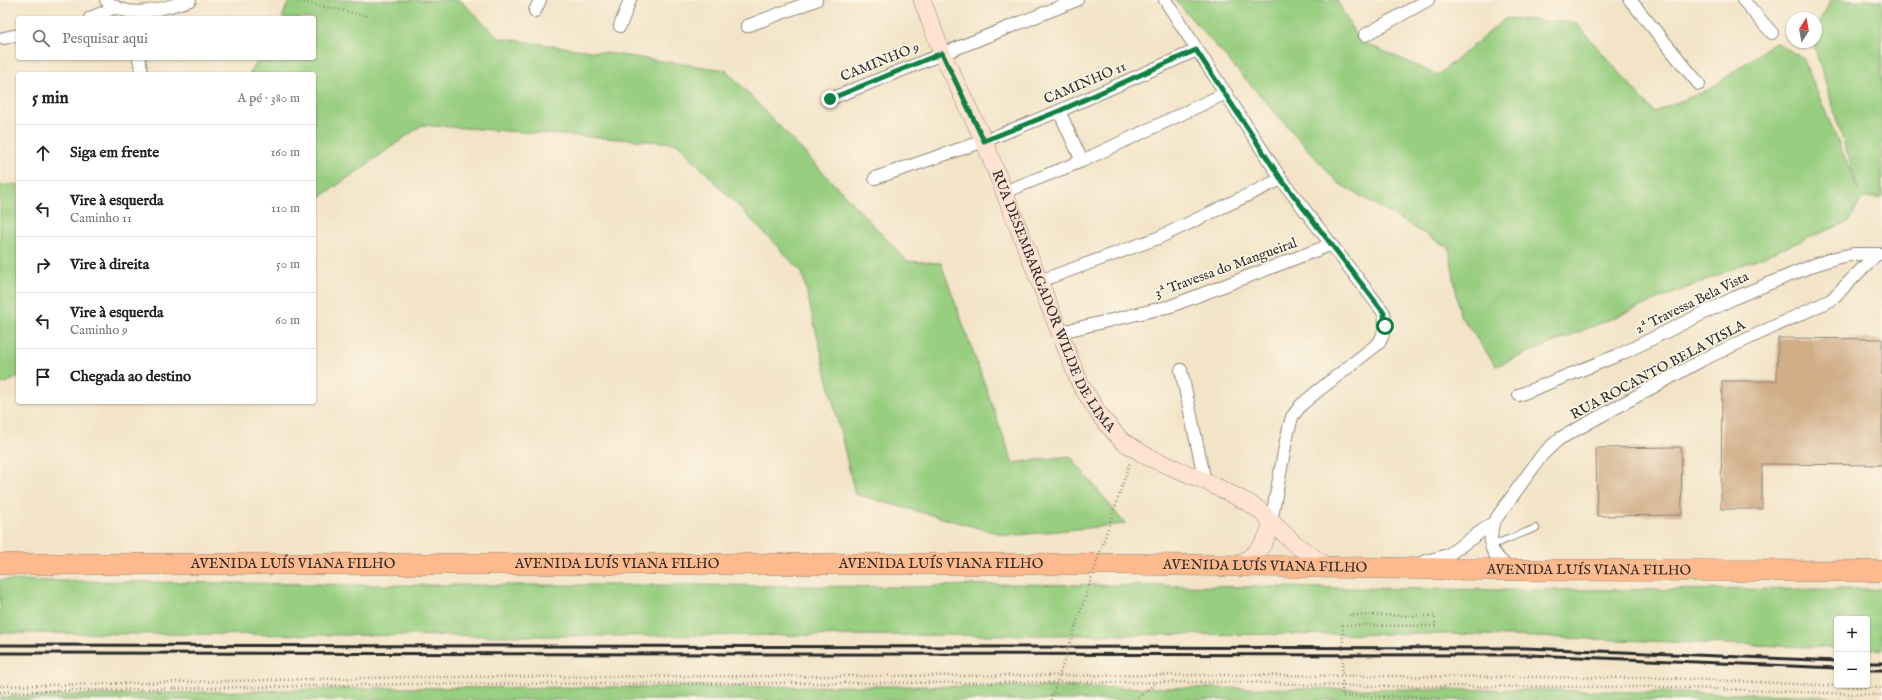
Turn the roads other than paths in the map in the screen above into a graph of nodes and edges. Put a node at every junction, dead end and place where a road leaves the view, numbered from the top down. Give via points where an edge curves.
1 (190, 0) edge
2 (630, 0) edge
3 (816, 0) edge
4 (922, 0) edge
5 (1076, 0) edge
6 (1165, 0) edge
7 (1428, 0) edge
8 (1630, 0) edge
9 (1743, 0) edge
10 (110, 4) edge
11 (132, 15) edge
12 (93, 16) edge
13 (620, 26) dead end
14 (747, 26) dead end
15 (1772, 33) dead end
16 (16, 35) edge
17 (1365, 35) dead end
18 (4, 38) dead end
19 (1196, 50) junction
20 (942, 53) junction
21 (139, 60) edge
22 (142, 72) edge
23 (1699, 84) dead end
24 (1226, 93) junction
25 (830, 99) dead end
26 (1059, 111) junction
27 (984, 141) junction
28 (1082, 161) junction
29 (875, 178) dead end
30 (1281, 179) junction
31 (1004, 192) junction
32 (1330, 245) junction
33 (1879, 254) edge
34 (1040, 281) junction
35 (1061, 332) junction
36 (1182, 370) dead end
37 (1519, 395) dead end
38 (1205, 481) junction
39 (1271, 522) junction
40 (1493, 523) junction
41 (1536, 528) dead end
42 (1490, 546) junction
43 (0, 564) edge
44 (1238, 566) junction
45 (1329, 568) junction
46 (1389, 569) junction
47 (1511, 570) junction
48 (1882, 571) edge

1 - 11 street
2 - 13 street
3 - 14 street
4 - 20 main road, RUA DESEMBARGADOR WILDE DE LIMA
5 - 20 street, CAMINHO 9
6 - 19 street
7 - 17 street
8 - 23 street
9 - 15 street
10 - 11 street
10 - 12 street
16 - 18 street
19 - 24 street
19 - 26 street, CAMINHO 11
20 - 25 street, CAMINHO 9
20 - 27 main road, RUA DESEMBARGADOR WILDE DE LIMA
21 - 22 street
24 - 28 street
24 - 30 street
26 - 27 street, CAMINHO 11
26 - 28 street
27 - 29 street, CAMINHO 11
27 - 31 main road, RUA DESEMBARGADOR WILDE DE LIMA
28 - 31 street
30 - 32 street
30 - 34 street via 1158,238
31 - 34 main road, RUA DESEMBARGADOR WILDE DE LIMA
32 - 35 street, 3ª Travessa do Mangueiral via 1171,306
32 - 39 street via 1384,313 1383,336 1379,343 1301,405 1292,417 1286,436
33 - 37 street, 2ª Travessa Bela Vista via 1853,254 1806,268 1734,298 1621,354
33 - 40 street, RUA ROCANTO BELA VISLA via 1831,300 1702,360 1559,439 1542,454
34 - 35 main road, RUA DESEMBARGADOR WILDE DE LIMA
35 - 38 main road, RUA DESEMBARGADOR WILDE DE LIMA via 1080,384 1101,417 1122,440 1150,458
36 - 38 street
38 - 39 main road, RUA DESEMBARGADOR WILDE DE LIMA via 1258,509
39 - 44 main road via 1264,544 1253,556
39 - 45 main road, RUA DESEMBARGADOR WILDE DE LIMA via 1295,544
40 - 42 street, RUA ROCANTO BELA VISLA
40 - 46 street, RUA ROCANTO BELA VISLA via 1448,555
41 - 42 lane
42 - 47 street via 1493,554
43 - 44 highway, AVENIDA LUÍS VIANA FILHO
44 - 45 highway, AVENIDA LUÍS VIANA FILHO
45 - 46 highway, AVENIDA LUÍS VIANA FILHO
46 - 47 highway, AVENIDA LUÍS VIANA FILHO
47 - 48 highway, AVENIDA LUÍS VIANA FILHO

